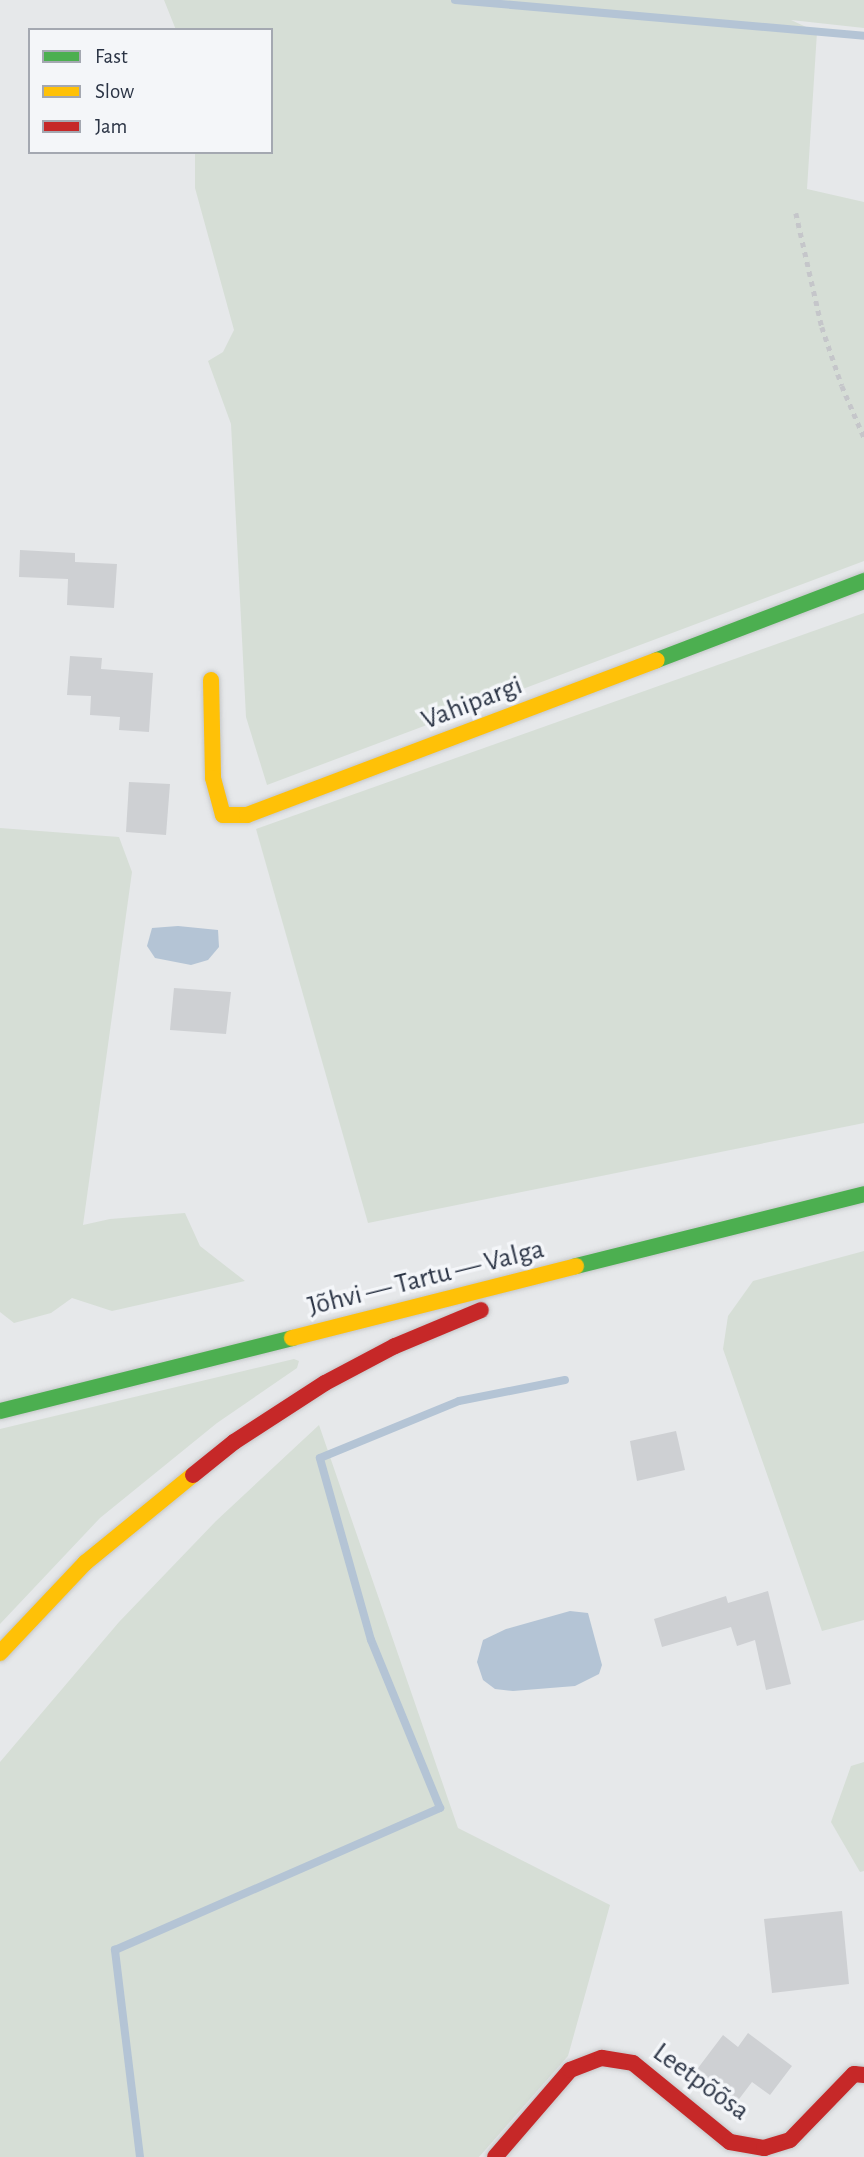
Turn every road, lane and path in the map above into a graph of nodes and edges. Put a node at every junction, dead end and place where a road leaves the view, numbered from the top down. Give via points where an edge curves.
1 (796, 213) dead end
2 (864, 437) edge
3 (864, 581) edge
4 (211, 680) dead end
5 (864, 1194) edge
6 (648, 1249) junction
7 (0, 1411) edge
8 (2, 1651) edge
9 (864, 2075) edge
10 (495, 2157) edge

1 - 2 path via 822,327
3 - 4 main road, Vahipargi via 247,815 223,815 219,803 213,778
5 - 6 main road, Jõhvi — Tartu — Valga
6 - 7 main road, Jõhvi — Tartu — Valga
6 - 8 main road via 395,1346 325,1383 234,1442 85,1563
9 - 10 main road, Leetpõõsa via 854,2074 790,2140 764,2148 730,2142 633,2063 602,2058 570,2070

